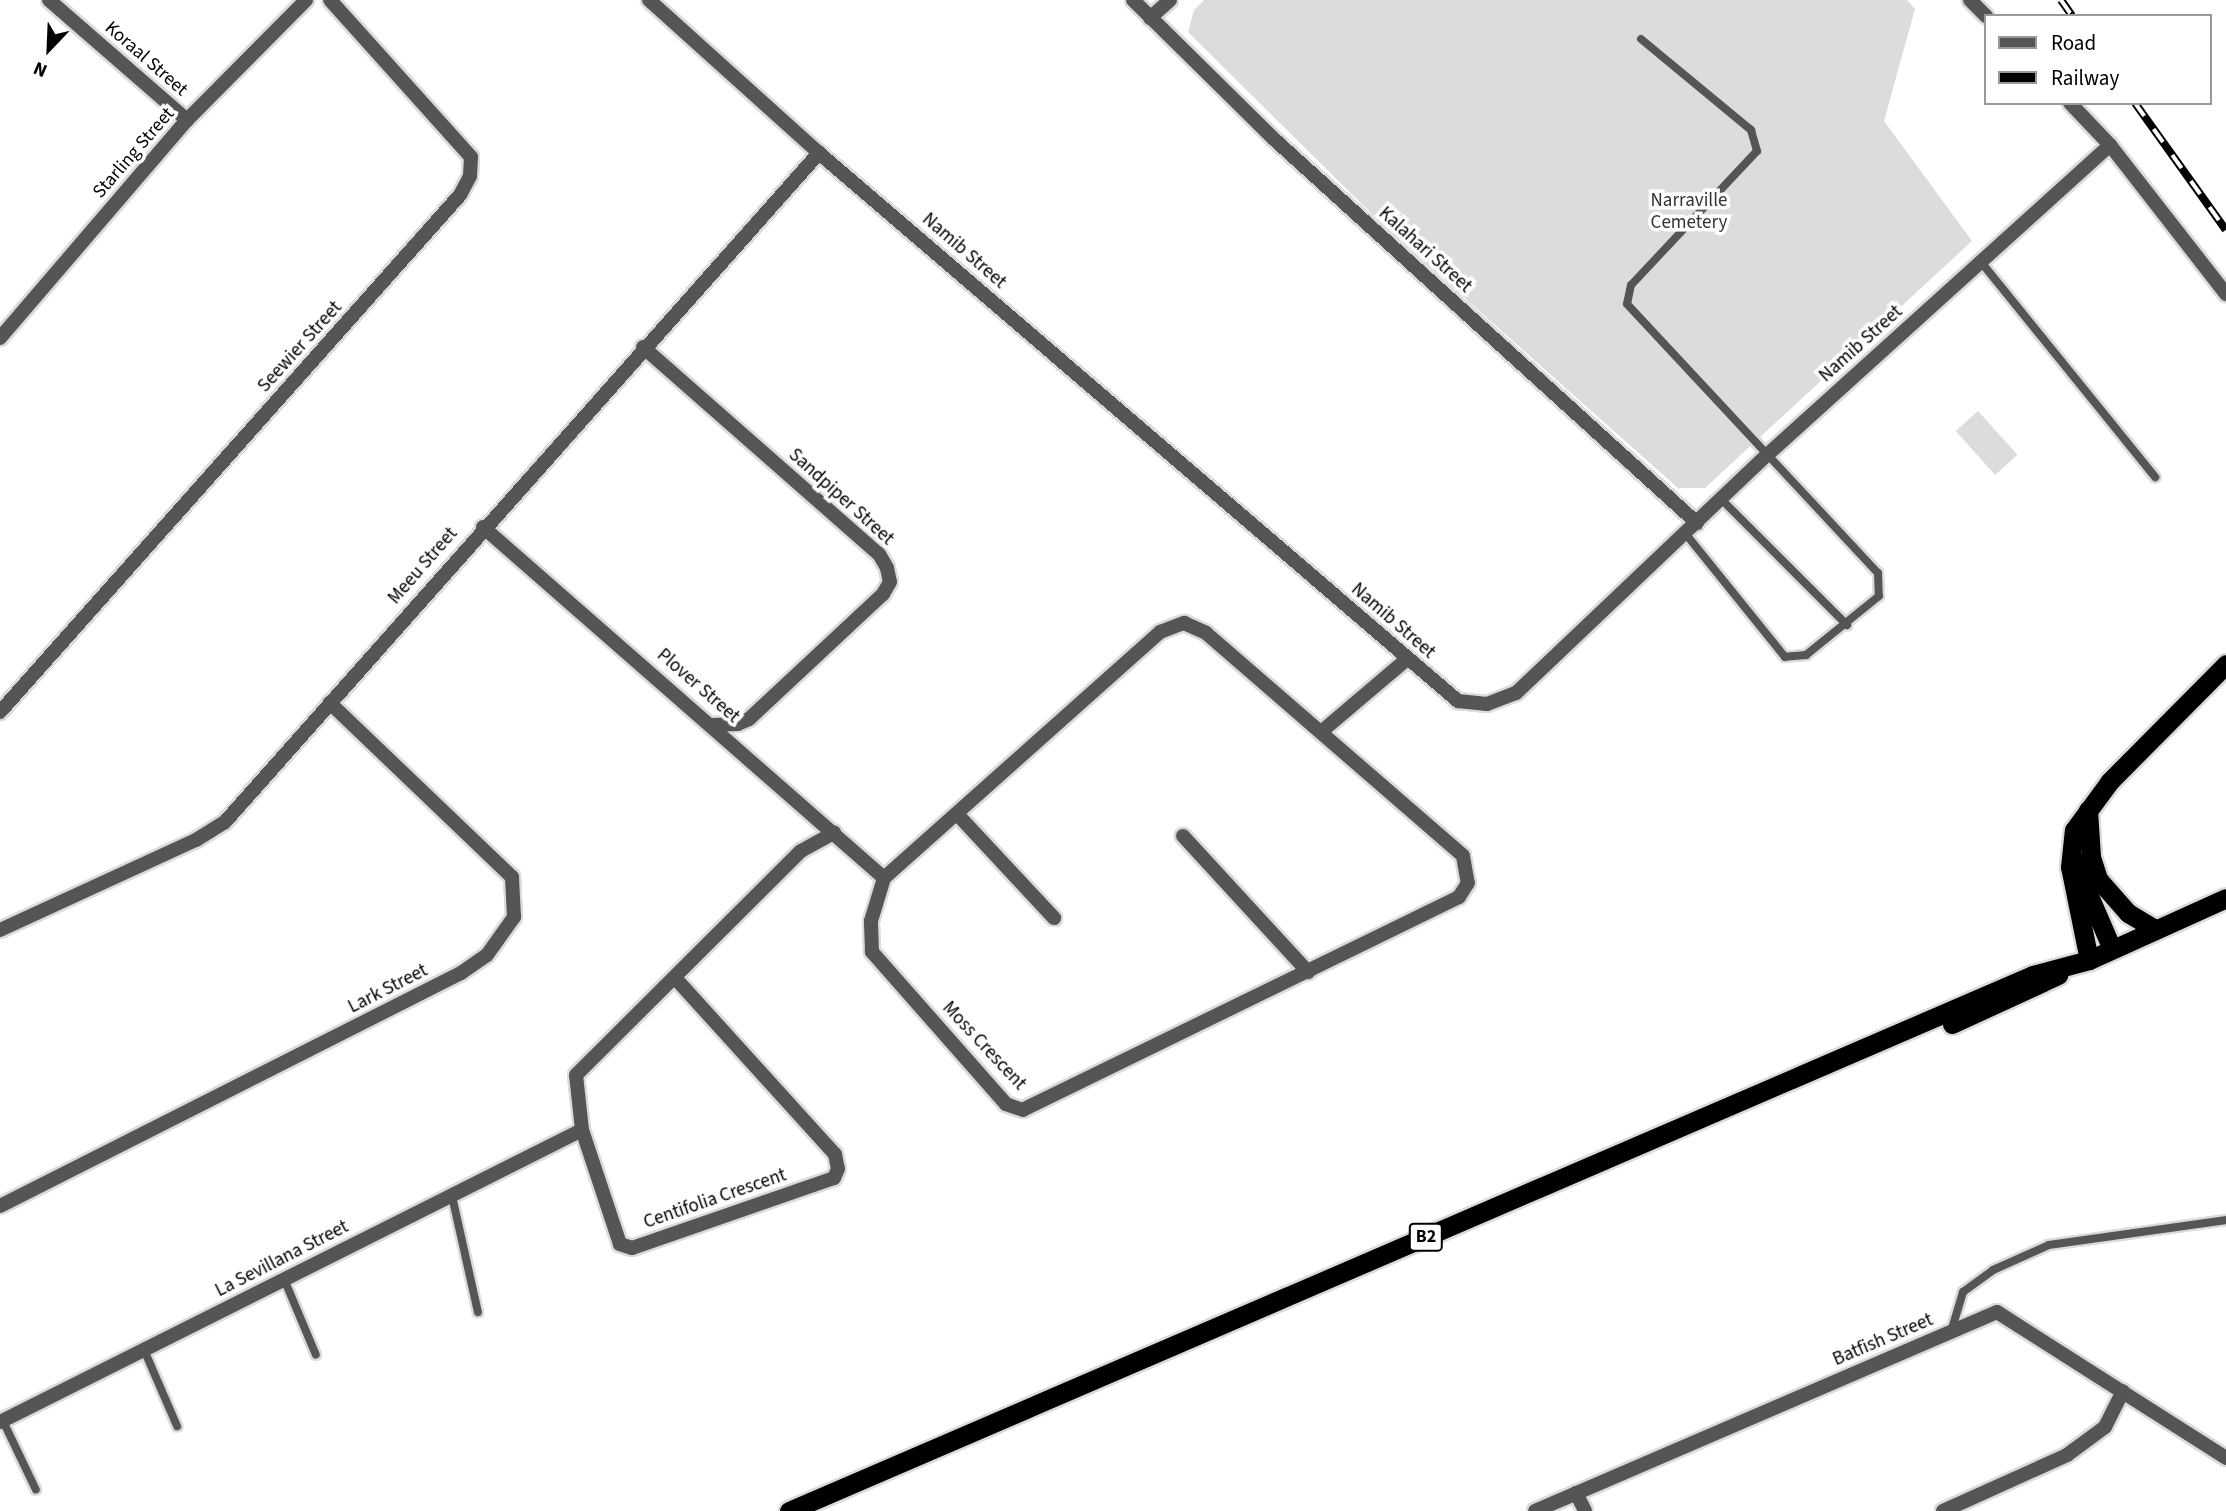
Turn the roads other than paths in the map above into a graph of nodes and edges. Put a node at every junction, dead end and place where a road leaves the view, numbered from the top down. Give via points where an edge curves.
1 (49, 0) edge
2 (306, 0) edge
3 (330, 0) edge
4 (649, 0) edge
5 (1133, 0) edge
6 (1170, 0) edge
7 (1970, 0) edge
8 (1984, 14) edge
9 (1150, 18) junction
10 (1641, 39) dead end
11 (2072, 105) edge
12 (187, 120) junction
13 (2110, 145) junction
14 (819, 153) junction
15 (1981, 262) junction
16 (2226, 294) edge
17 (0, 338) edge
18 (643, 347) junction
19 (1767, 455) junction
20 (2155, 477) dead end
21 (1722, 500) junction
22 (1697, 523) junction
23 (483, 527) junction
24 (1685, 533) junction
25 (1847, 625) junction
26 (1407, 659) junction
27 (2226, 664) edge
28 (330, 703) junction
29 (0, 712) edge
30 (713, 725) junction
31 (1321, 732) junction
32 (2088, 810) junction
33 (958, 815) junction
34 (834, 833) junction
35 (1183, 836) dead end
36 (884, 878) junction
37 (2226, 898) edge
38 (1054, 918) dead end
39 (2155, 929) junction
40 (0, 930) edge
41 (2112, 949) junction
42 (2089, 960) junction
43 (2064, 970) junction
44 (1308, 972) junction
45 (677, 980) junction
46 (582, 1130) junction
47 (452, 1196) junction
48 (0, 1206) edge
49 (2226, 1220) edge
50 (284, 1279) junction
51 (478, 1312) dead end
52 (1951, 1332) junction
53 (145, 1352) junction
54 (316, 1355) dead end
55 (2123, 1391) junction
56 (2, 1422) edge
57 (177, 1426) dead end
58 (2226, 1458) edge
59 (36, 1490) dead end
60 (1576, 1493) junction
61 (789, 1511) edge
62 (819, 1511) edge
63 (1535, 1511) edge
64 (1585, 1511) edge
65 (1944, 1511) edge

1 - 12 street, Koraal Street
2 - 12 street, Starling Street
3 - 29 street, Seewier Street via 471,157 470,176 453,204
4 - 14 street, Namib Street
5 - 9 street, Kalahari Street
6 - 9 street
7 - 8 street
9 - 22 street, Kalahari Street via 1275,140
10 - 19 lane via 1751,130 1757,151 1631,285 1627,304
11 - 13 street
12 - 17 street, Starling Street
13 - 15 street, Namib Street
13 - 16 street
14 - 18 street, Meeu Street
14 - 26 street, Namib Street
15 - 19 street, Namib Street
15 - 20 lane
18 - 23 street, Meeu Street
18 - 30 street, Sandpiper Street via 879,554 890,582 883,594 749,719
19 - 21 street, Namib Street
19 - 25 lane via 1878,573 1879,596
21 - 22 street, Namib Street
21 - 25 lane
22 - 24 street, Namib Street
23 - 28 street, Meeu Street
23 - 30 street, Plover Street
24 - 25 lane via 1785,657 1806,655
24 - 26 street, Namib Street via 1516,693 1487,704 1458,701
26 - 31 street
27 - 32 highway via 2110,781
28 - 40 street, Meeu Street via 225,822 211,832
28 - 48 street, Lark Street via 512,877 514,917 487,955 460,973
30 - 34 street, Plover Street
31 - 33 street, Moss Crescent via 1206,633 1184,624 1160,632
31 - 44 street, Moss Crescent via 1463,856 1468,883 1459,897
32 - 39 highway via 2091,857 2098,879 2128,913
32 - 41 highway via 2081,853 2087,891
32 - 42 highway via 2074,830 2069,848
33 - 36 street, Moss Crescent
33 - 38 street
34 - 36 street, Plover Street
34 - 45 street, Centifolia Crescent via 801,851
35 - 44 street
36 - 44 street, Moss Crescent via 871,921 872,952 1006,1104 1023,1110
37 - 39 highway, B2
39 - 41 highway, B2
41 - 42 highway, B2
42 - 43 highway, B2
43 - 61 highway, B2 via 2033,975
43 - 62 highway, B2 via 2042,986
45 - 46 street, Centifolia Crescent via 576,1075
45 - 46 street, Centifolia Crescent via 835,1154 834,1178 632,1248 620,1244
46 - 47 street, La Sevillana Street
47 - 50 street, La Sevillana Street
47 - 51 lane
49 - 52 lane via 2049,1245 1993,1270 1963,1292
50 - 53 street, La Sevillana Street
50 - 54 lane
52 - 55 street, Batfish Street via 1997,1312
52 - 60 street, Batfish Street
53 - 56 street, La Sevillana Street
53 - 57 lane
55 - 58 street, Batfish Street
55 - 65 street via 2105,1427 2067,1455
56 - 59 lane
60 - 63 street, Batfish Street
60 - 64 street

